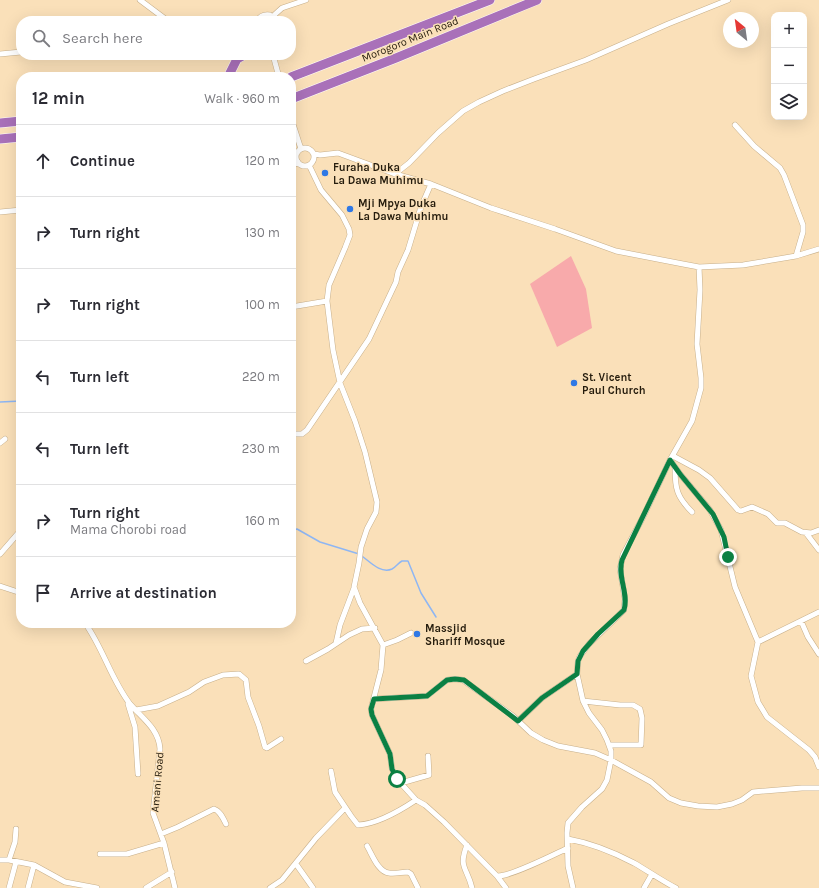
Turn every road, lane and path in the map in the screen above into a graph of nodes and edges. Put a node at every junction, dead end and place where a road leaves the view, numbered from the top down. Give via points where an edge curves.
1 (140, 0) edge
2 (306, 0) edge
3 (490, 0) edge
4 (537, 0) edge
5 (728, 0) edge
6 (161, 16) edge
7 (275, 16) edge
8 (16, 52) edge
9 (0, 54) edge
10 (236, 60) edge
11 (274, 60) edge
12 (230, 72) edge
13 (278, 72) edge
14 (296, 75) edge
15 (296, 98) edge
16 (16, 121) edge
17 (0, 123) edge
18 (735, 125) dead end
19 (296, 132) edge
20 (16, 137) edge
21 (0, 138) edge
22 (302, 149) junction
23 (314, 154) junction
24 (298, 162) joint
25 (309, 165) junction
26 (395, 174) junction
27 (431, 184) junction
28 (16, 210) edge
29 (0, 212) edge
30 (819, 249) edge
31 (796, 256) junction
32 (699, 267) junction
33 (327, 301) junction
34 (296, 306) edge
35 (340, 383) junction
36 (296, 435) edge
37 (5, 438) dead end
38 (0, 443) edge
39 (672, 458) junction
40 (675, 467) junction
41 (692, 512) dead end
42 (819, 530) edge
43 (806, 532) junction
44 (16, 536) edge
45 (819, 550) edge
46 (0, 554) edge
47 (0, 586) edge
48 (354, 588) junction
49 (16, 591) edge
50 (819, 612) edge
51 (801, 621) junction
52 (87, 628) edge
53 (375, 628) junction
54 (411, 633) dead end
55 (758, 642) junction
56 (336, 643) junction
57 (383, 644) junction
58 (819, 654) edge
59 (306, 660) dead end
60 (577, 674) junction
61 (126, 697) junction
62 (374, 699) junction
63 (583, 701) junction
64 (136, 710) junction
65 (518, 721) junction
66 (281, 739) dead end
67 (610, 745) junction
68 (428, 756) dead end
69 (611, 760) junction
70 (819, 767) edge
71 (331, 771) dead end
72 (138, 774) dead end
73 (401, 783) junction
74 (819, 788) edge
75 (416, 800) junction
76 (345, 808) junction
77 (226, 824) dead end
78 (16, 829) dead end
79 (161, 834) junction
80 (568, 839) junction
81 (164, 843) junction
82 (468, 845) junction
83 (367, 846) dead end
84 (568, 848) junction
85 (100, 854) dead end
86 (0, 860) edge
87 (10, 860) junction
88 (16, 862) junction
89 (296, 864) junction
90 (34, 865) junction
91 (172, 872) junction
92 (652, 874) junction
93 (497, 876) junction
94 (9, 888) edge
95 (28, 888) edge
96 (97, 888) edge
97 (146, 888) edge
98 (175, 888) edge
99 (270, 888) edge
100 (313, 888) edge
101 (418, 888) edge
102 (472, 888) edge
103 (506, 888) edge
104 (573, 888) edge
105 (644, 888) edge
106 (676, 888) edge

1 - 6 street
2 - 7 street via 282,8
3 - 14 highway, Morogoro Main Road
4 - 15 highway, Morogoro Main Road
5 - 26 street via 479,102 463,111
8 - 9 street
10 - 12 highway
11 - 13 street
16 - 17 highway
18 - 31 street via 754,146 780,168 784,175 803,225
19 - 22 street
20 - 21 highway
22 - 23 street via 309,149
22 - 24 street via 297,154
23 - 25 street via 314,159
23 - 26 street via 320,156 338,153
24 - 25 street
25 - 33 street via 321,190 342,215 350,235 329,285
26 - 27 street
27 - 32 street via 616,251
27 - 35 street via 389,299 369,339
28 - 29 street
30 - 31 street
31 - 32 street via 743,265
32 - 39 street via 697,344 701,388 692,421
33 - 34 street
33 - 35 street
35 - 36 street via 307,430
35 - 48 street via 363,446 377,502 376,512 361,547
37 - 38 street
39 - 40 street
39 - 43 street via 710,478 738,510 752,507 768,514 777,523 785,523
39 - 60 street via 622,560 620,569 625,599 624,610 583,651 578,661
40 - 41 street via 678,493
40 - 55 street via 720,526 735,587
42 - 43 street
43 - 45 street
44 - 46 street
47 - 49 street
48 - 53 street
48 - 56 street
50 - 51 street
51 - 55 street
51 - 58 street
52 - 61 street, Amani Road
53 - 56 street via 362,629
53 - 57 street
54 - 57 street
55 - 70 street via 751,676 758,702 767,717 809,750
56 - 59 street
57 - 62 street via 381,670
60 - 63 street
60 - 65 street via 542,698
61 - 64 street, Amani Road
61 - 72 street via 134,721
62 - 65 street via 427,696 447,680 460,679
62 - 73 street via 372,715 390,754 394,775
63 - 67 street
63 - 67 street via 633,705 640,709 641,745
64 - 66 street via 158,706 223,675 239,674 246,680 248,697 266,748
64 - 79 street, Amani Road via 153,728 159,741 153,806
65 - 69 street via 531,733 550,743 590,752
67 - 69 street
68 - 73 street via 429,776
69 - 74 street via 651,782 673,800 698,806 725,806 742,800 753,792
69 - 80 street via 607,780 602,789 582,806 568,823
71 - 76 street via 335,792
73 - 75 street
75 - 76 street via 392,814 363,824 358,824
75 - 82 street via 425,805
76 - 89 street via 316,838
77 - 79 street via 222,815 214,809
78 - 87 street
79 - 81 street, Amani Road
80 - 84 street
80 - 92 street via 614,854
81 - 85 street via 127,854
81 - 91 street, Amani Road
82 - 93 street
82 - 102 street via 463,862
83 - 101 street via 382,870 391,873 408,872
84 - 93 street via 519,870
84 - 104 street via 568,866
86 - 87 street
87 - 88 street
88 - 90 street
88 - 94 street
89 - 99 street via 282,880
89 - 100 street
90 - 95 street
90 - 96 street via 65,882
91 - 97 street
91 - 98 street, Amani Road
92 - 105 street
92 - 106 street
93 - 103 street

